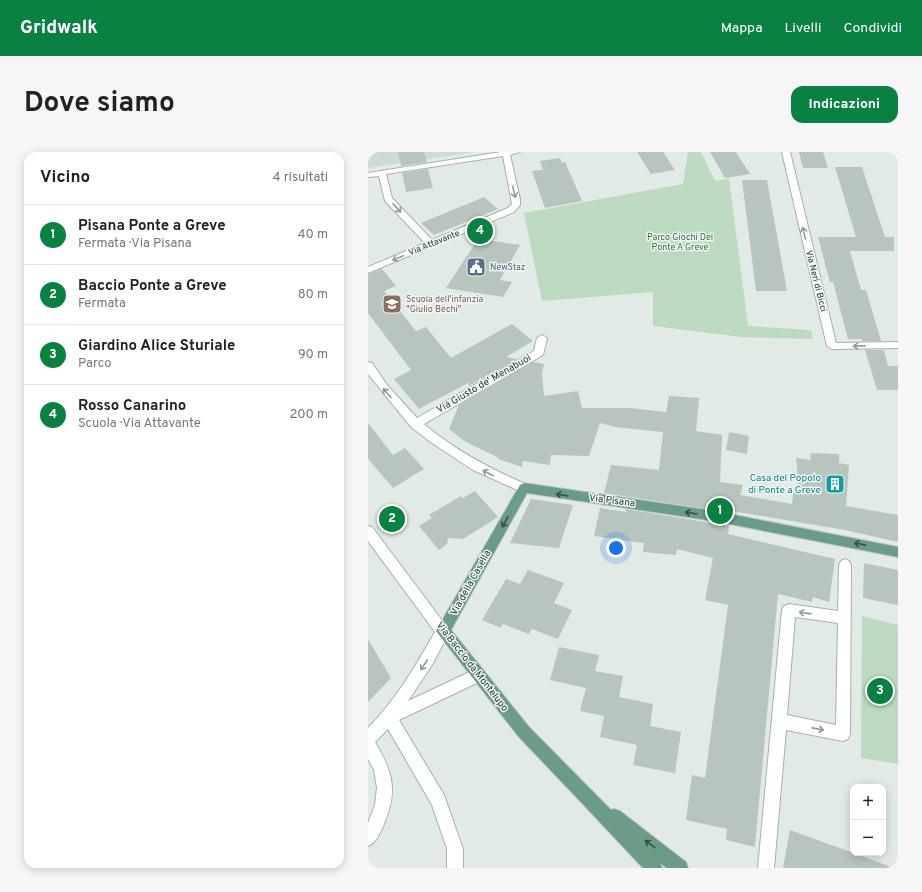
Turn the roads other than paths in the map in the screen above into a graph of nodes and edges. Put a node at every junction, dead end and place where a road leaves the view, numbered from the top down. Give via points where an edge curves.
1 (516, 152) edge
2 (786, 152) edge
3 (506, 153) edge
4 (382, 173) junction
5 (368, 175) edge
6 (431, 244) junction
7 (368, 270) edge
8 (542, 338) dead end
9 (898, 345) edge
10 (368, 366) edge
11 (415, 424) junction
12 (524, 488) junction
13 (368, 531) edge
14 (898, 552) edge
15 (845, 565) dead end
16 (843, 618) junction
17 (443, 631) junction
18 (478, 675) junction
19 (389, 718) junction
20 (779, 721) junction
21 (368, 738) edge
22 (368, 745) edge
23 (586, 795) junction
24 (368, 838) edge
25 (455, 868) edge
26 (654, 868) edge
27 (680, 868) edge
28 (766, 868) edge

1 - 3 street
9 -> 2 street, Via Neri di Bicci via 832,346
3 - 4 street
3 -> 6 street, Via Attavante via 516,205 502,215
4 - 5 street
4 -> 6 street via 388,199
6 -> 7 street, Via Attavante
8 - 11 street, Via Giusto de' Menabuoi via 539,353
11 -> 10 street, Via Pisana
12 -> 11 street, Via Pisana via 476,467
14 -> 12 main road, Via Pisana via 719,517
12 -> 17 main road, Via della Casella
13 - 17 street, Via Baccio da Montelupo
15 - 16 street
16 -> 20 street via 789,610
20 -> 16 street via 843,734
17 - 18 main road, Via Baccio da Montelupo
17 -> 19 street, Via della Casella
18 - 19 street, Via della Casella
18 - 23 main road, Via Baccio da Montelupo via 524,732
19 - 21 street, Via della Casella
19 - 25 street via 438,801 455,849
20 - 28 street
22 - 24 street via 381,768 385,796 378,821
23 - 26 main road, Via Baccio da Montelupo
27 -> 23 main road, Via Baccio da Montelupo

